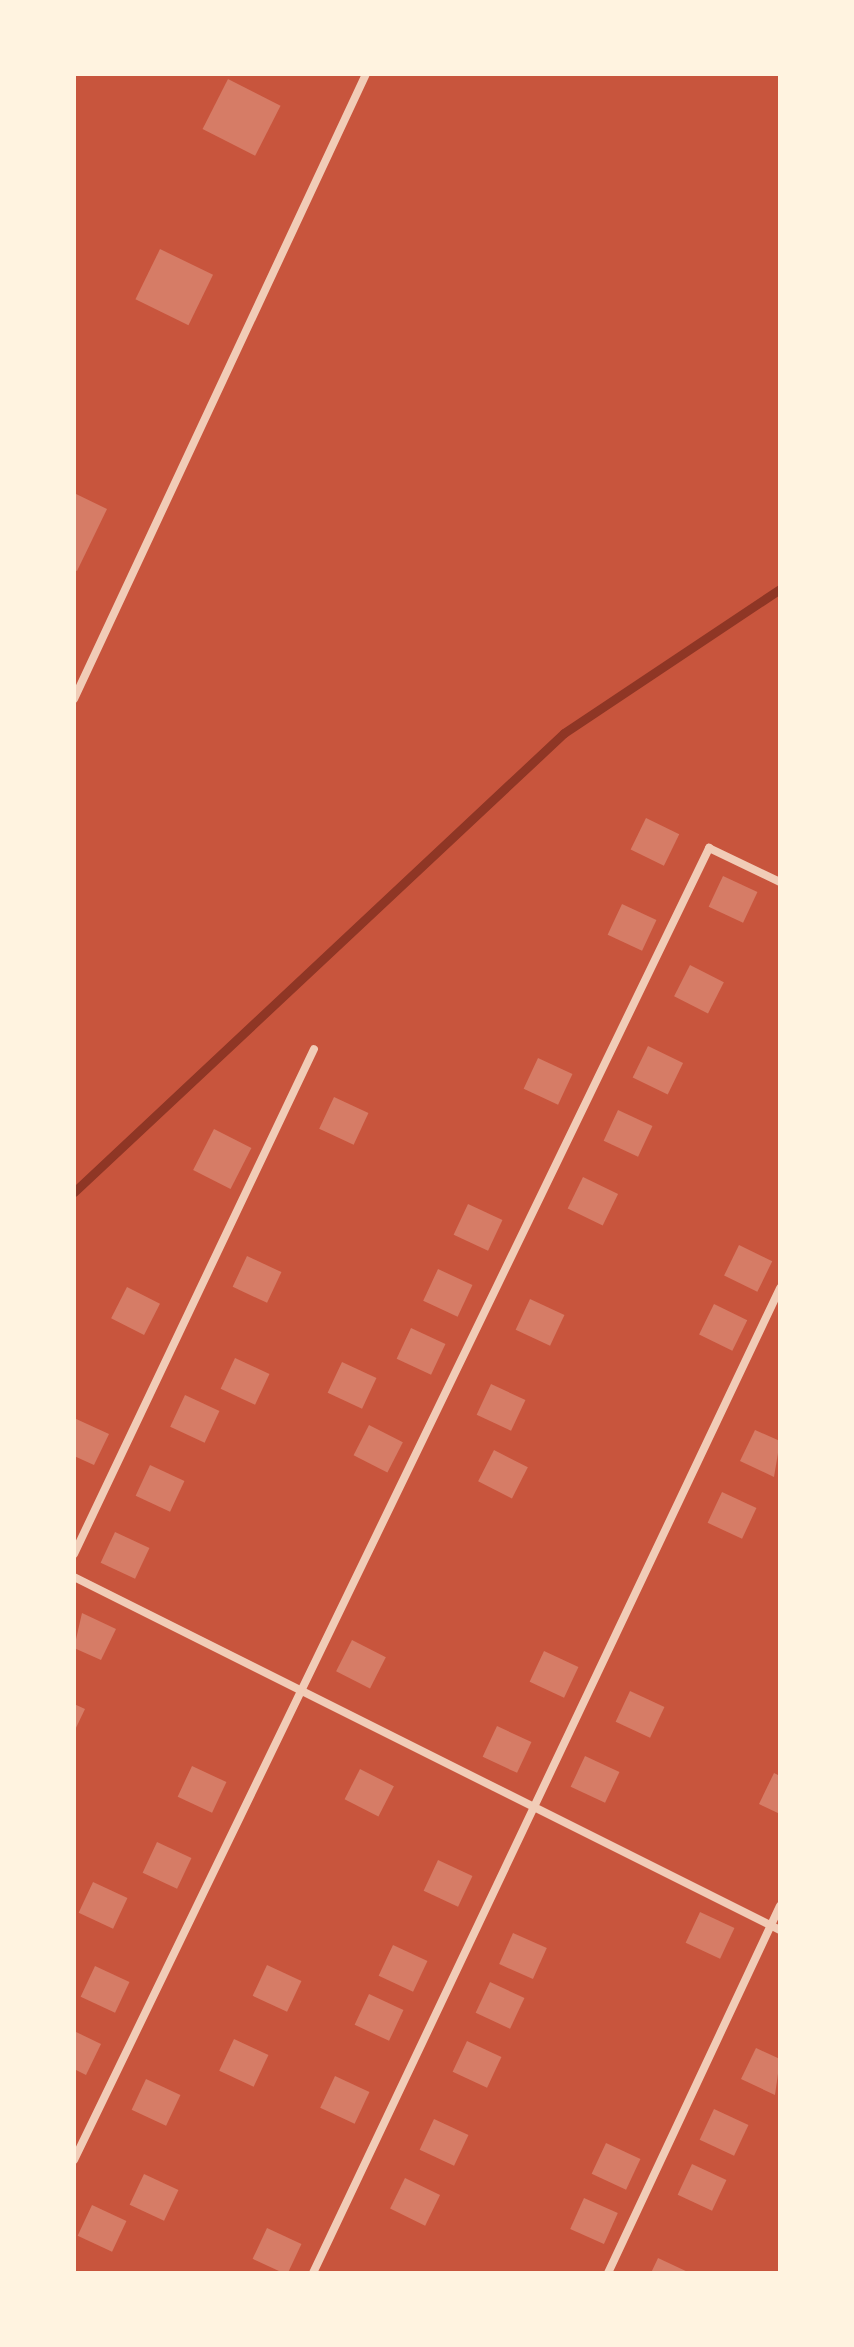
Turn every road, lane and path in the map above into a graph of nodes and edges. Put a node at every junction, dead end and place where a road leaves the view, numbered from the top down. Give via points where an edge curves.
1 (366, 74) edge
2 (74, 699) edge
3 (780, 882) edge
4 (314, 1049) dead end
5 (780, 1288) edge
6 (74, 1554) edge
7 (74, 1577) edge
8 (300, 1687) junction
9 (531, 1805) junction
10 (780, 1906) edge
11 (771, 1925) junction
12 (780, 1930) edge
13 (74, 2160) edge
14 (313, 2273) edge
15 (608, 2273) edge

1 - 2 street
3 - 8 street via 709,848
4 - 6 street
5 - 9 street
7 - 8 street
8 - 9 street
8 - 13 street
9 - 11 street
9 - 14 street
10 - 11 street
11 - 12 street
11 - 15 street

